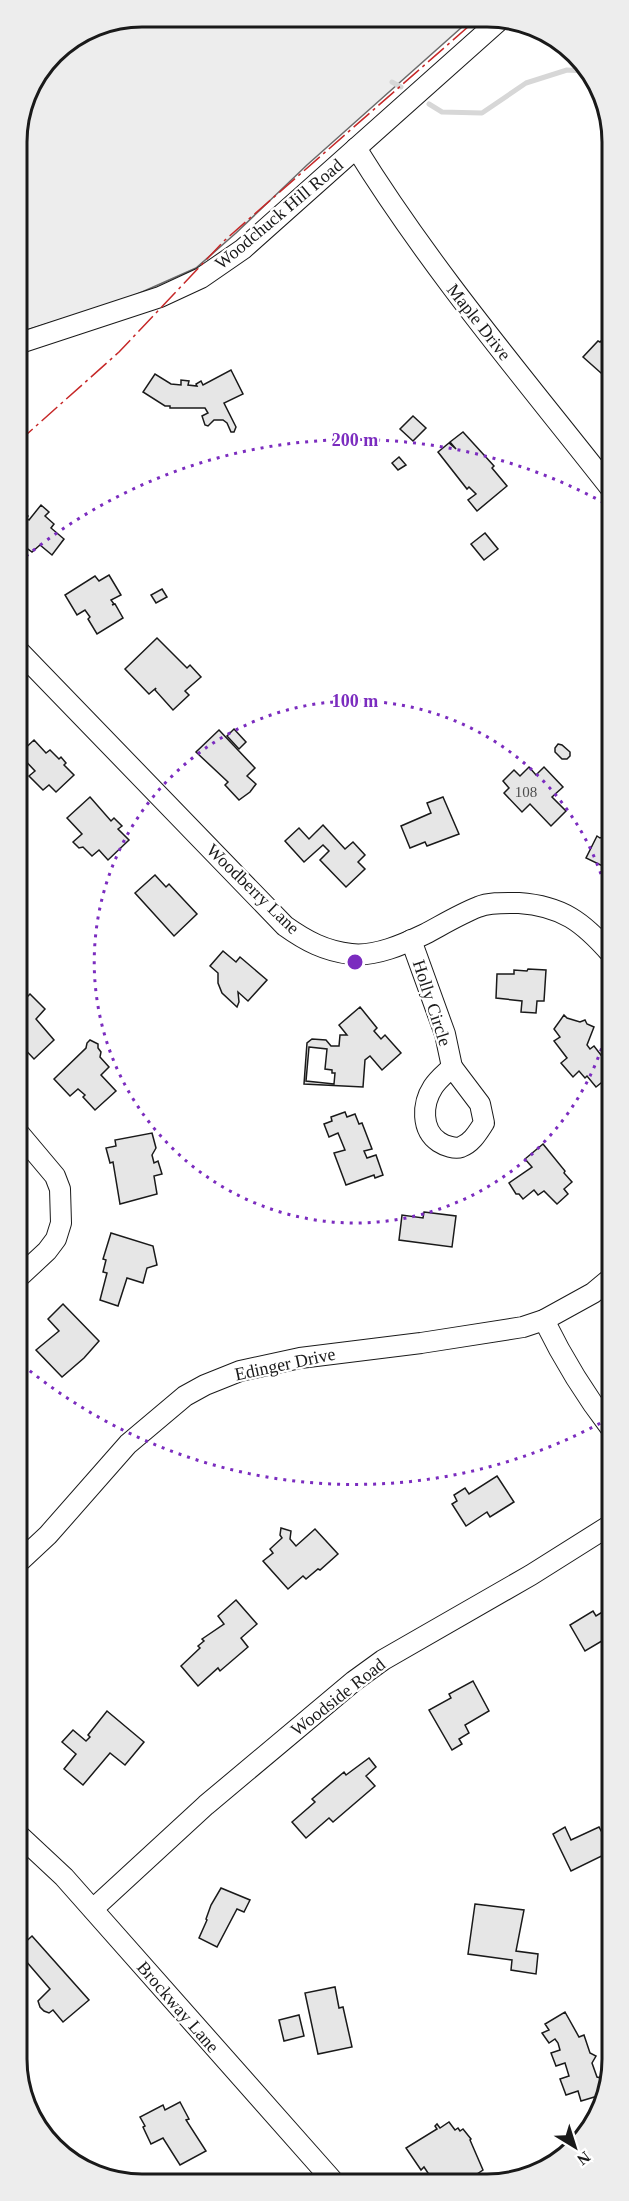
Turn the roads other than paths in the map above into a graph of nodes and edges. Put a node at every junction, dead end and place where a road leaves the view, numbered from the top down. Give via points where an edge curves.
1 (492, 27) edge
2 (356, 148) junction
3 (27, 341) edge
4 (602, 479) edge
5 (27, 659) edge
6 (411, 940) junction
7 (602, 943) edge
8 (452, 1067) dead end
9 (27, 1143) edge
10 (27, 1270) edge
11 (602, 1286) edge
12 (544, 1320) junction
13 (602, 1418) edge
14 (602, 1530) edge
15 (27, 1553) edge
16 (27, 1842) edge
17 (93, 1909) junction
18 (327, 2174) edge

1 - 2 street, Woodchuck Hill Road
2 - 3 street, Woodchuck Hill Road via 243,249 201,278 160,297
2 - 4 street, Maple Drive via 442,276
5 - 6 street, Woodberry Lane via 285,926 310,943 353,955 385,950
6 - 7 street, Woodberry Lane via 479,906 504,902 540,905 566,914
6 - 8 street, Holly Circle via 445,1034
9 - 10 street via 55,1176 60,1189 61,1223 56,1239
11 - 12 street, Edinger Drive
12 - 13 street
12 - 15 street, Edinger Drive via 523,1328 300,1358 240,1371 205,1385 185,1396 128,1444 48,1535
14 - 17 street, Woodside Road via 354,1681 206,1806
16 - 17 street, Brockway Lane
17 - 18 street, Brockway Lane

